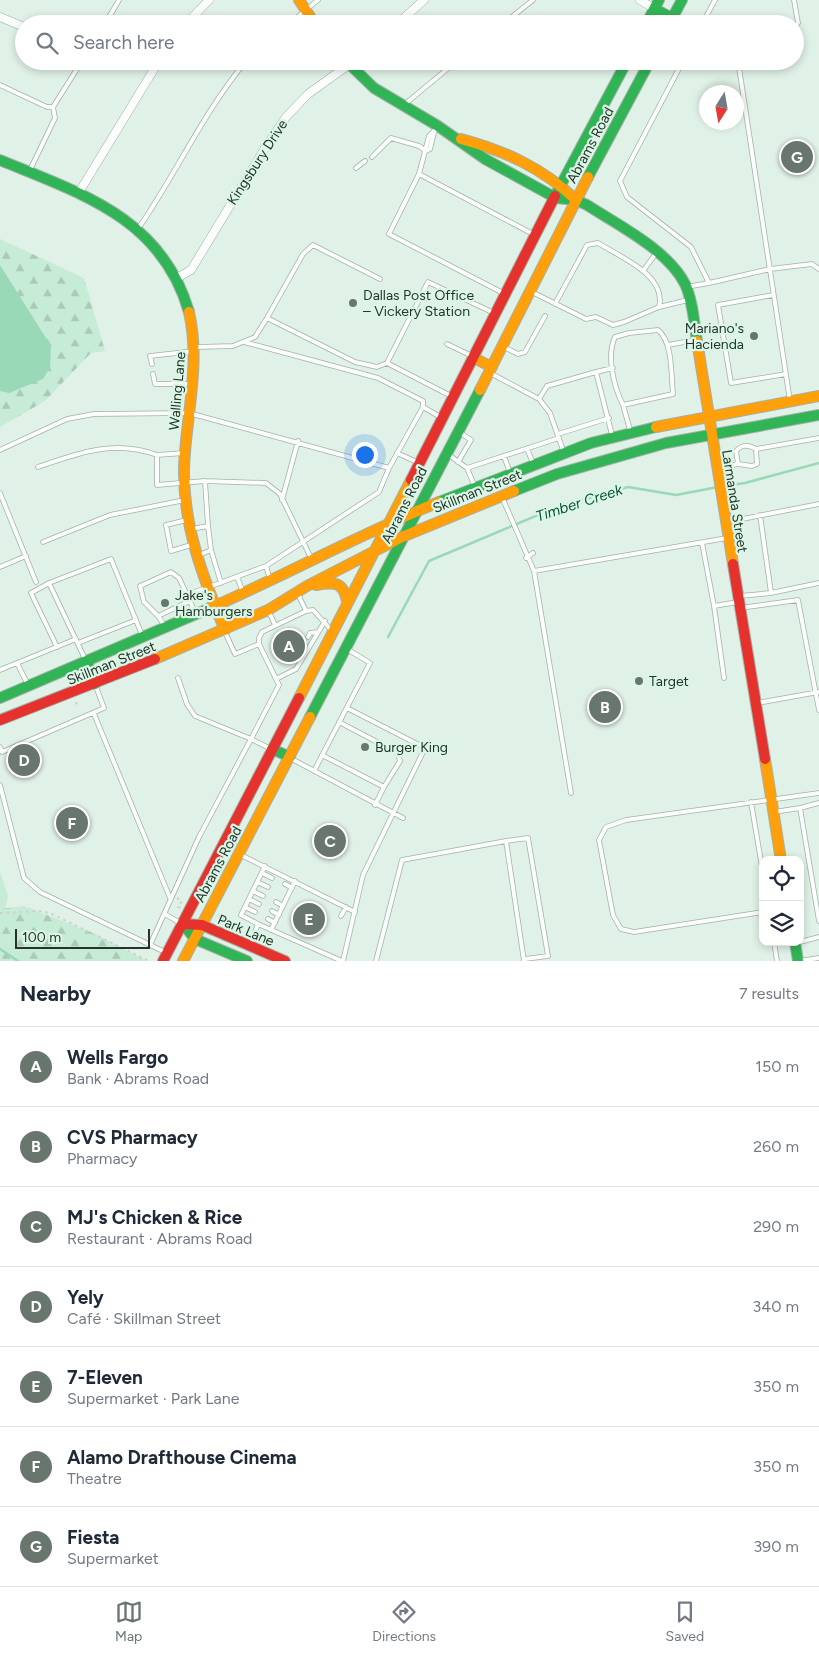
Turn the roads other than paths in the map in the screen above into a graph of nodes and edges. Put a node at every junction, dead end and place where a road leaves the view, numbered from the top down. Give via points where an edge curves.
1 (119, 0) edge
2 (209, 0) edge
3 (299, 0) edge
4 (318, 0) edge
5 (424, 0) edge
6 (532, 0) edge
7 (640, 0) edge
8 (682, 0) edge
9 (714, 0) edge
10 (794, 0) edge
11 (657, 4) edge
12 (306, 10) junction
13 (110, 15) edge
14 (195, 15) edge
15 (300, 15) edge
16 (309, 15) edge
17 (406, 15) edge
18 (514, 15) edge
19 (651, 15) edge
20 (667, 15) edge
21 (677, 15) edge
22 (706, 15) edge
23 (797, 15) edge
24 (0, 17) edge
25 (15, 23) edge
26 (77, 70) edge
27 (154, 70) edge
28 (239, 70) edge
29 (341, 70) edge
30 (357, 70) edge
31 (446, 70) edge
32 (621, 70) edge
33 (641, 70) edge
34 (677, 70) edge
35 (739, 70) edge
36 (0, 85) edge
37 (404, 106) junction
38 (54, 107) junction
39 (436, 130) junction
40 (455, 137) junction
41 (426, 151) junction
42 (372, 156) dead end
43 (0, 160) edge
44 (365, 161) dead end
45 (356, 168) dead end
46 (29, 172) junction
47 (419, 174) junction
48 (563, 185) junction
49 (78, 194) junction
50 (556, 198) junction
51 (576, 200) junction
52 (138, 229) junction
53 (535, 235) junction
54 (657, 252) junction
55 (770, 269) junction
56 (819, 270) edge
57 (644, 271) junction
58 (177, 278) junction
59 (380, 279) dead end
60 (709, 283) junction
61 (685, 287) junction
62 (530, 291) junction
63 (505, 294) junction
64 (774, 294) junction
65 (689, 300) junction
66 (555, 304) junction
67 (659, 307) junction
68 (495, 313) junction
69 (545, 316) dead end
70 (267, 318) junction
71 (696, 340) junction
72 (244, 342) junction
73 (447, 344) dead end
74 (502, 346) junction
75 (668, 346) junction
76 (195, 349) junction
77 (474, 358) junction
78 (387, 363) junction
79 (152, 364) dead end
80 (613, 368) junction
81 (490, 370) junction
82 (596, 372) junction
83 (153, 374) dead end
84 (786, 374) junction
85 (193, 384) junction
86 (819, 396) edge
87 (453, 397) junction
88 (539, 399) junction
89 (790, 401) junction
90 (623, 405) junction
91 (423, 407) junction
92 (189, 413) junction
93 (819, 415) edge
94 (708, 416) junction
95 (442, 418) junction
96 (609, 418) junction
97 (458, 432) junction
98 (630, 432) junction
99 (711, 434) junction
100 (559, 436) junction
101 (612, 438) junction
102 (819, 438) edge
103 (298, 441) junction
104 (527, 449) junction
105 (756, 449) junction
106 (0, 450) edge
107 (186, 453) junction
108 (397, 453) junction
109 (446, 453) junction
110 (564, 453) junction
111 (157, 455) junction
112 (504, 456) junction
113 (458, 462) junction
114 (419, 463) junction
115 (533, 464) junction
116 (738, 464) junction
117 (716, 466) junction
118 (38, 468) dead end
119 (389, 468) junction
120 (467, 468) junction
121 (510, 472) junction
122 (205, 481) junction
123 (184, 482) junction
124 (475, 487) junction
125 (0, 493) edge
126 (501, 495) junction
127 (185, 500) junction
128 (282, 500) junction
129 (819, 504) edge
130 (416, 511) junction
131 (760, 515) junction
132 (388, 523) junction
133 (725, 523) junction
134 (188, 525) junction
135 (208, 526) junction
136 (402, 537) junction
137 (727, 538) junction
138 (43, 542) dead end
139 (303, 543) junction
140 (702, 543) junction
141 (193, 544) junction
142 (211, 550) junction
143 (371, 553) junction
144 (533, 553) dead end
145 (26, 556) junction
146 (196, 556) junction
147 (526, 558) junction
148 (312, 560) junction
149 (0, 566) edge
150 (266, 566) junction
151 (534, 571) junction
152 (237, 577) junction
153 (271, 581) junction
154 (36, 582) dead end
155 (49, 583) junction
156 (221, 583) junction
157 (819, 583) edge
158 (308, 586) junction
159 (207, 588) junction
160 (297, 592) junction
161 (770, 593) junction
162 (243, 594) junction
163 (187, 595) junction
164 (190, 601) junction
165 (347, 601) junction
166 (738, 602) junction
167 (215, 606) junction
168 (714, 606) junction
169 (268, 610) junction
170 (306, 611) junction
171 (196, 614) junction
172 (158, 616) junction
173 (136, 620) junction
174 (324, 621) junction
175 (275, 625) junction
176 (166, 627) junction
177 (225, 630) junction
178 (332, 631) junction
179 (318, 632) junction
180 (308, 636) dead end
181 (143, 638) junction
182 (77, 641) junction
183 (259, 644) junction
184 (304, 644) dead end
185 (57, 647) junction
186 (345, 648) junction
187 (306, 652) junction
188 (87, 662) junction
189 (17, 663) junction
190 (0, 670) edge
191 (178, 678) dead end
192 (724, 678) dead end
193 (276, 679) junction
194 (95, 684) junction
195 (29, 686) junction
196 (818, 692) edge
197 (0, 698) edge
198 (755, 703) junction
199 (347, 708) junction
200 (819, 710) edge
201 (94, 714) junction
202 (0, 720) edge
203 (339, 722) junction
204 (251, 739) junction
205 (272, 749) junction
206 (1, 752) edge
207 (322, 755) junction
208 (290, 757) junction
209 (314, 770) junction
210 (0, 785) edge
211 (384, 787) junction
212 (819, 792) edge
213 (571, 793) dead end
214 (771, 800) junction
215 (751, 802) junction
216 (819, 803) edge
217 (375, 805) junction
218 (800, 808) junction
219 (773, 812) junction
220 (393, 813) junction
221 (403, 818) dead end
222 (506, 841) junction
223 (240, 854) junction
224 (760, 856) edge
225 (780, 856) edge
226 (266, 866) junction
227 (262, 872) junction
228 (272, 878) dead end
229 (295, 881) junction
230 (258, 882) junction
231 (285, 884) dead end
232 (268, 887) dead end
233 (292, 888) junction
234 (253, 890) junction
235 (281, 894) dead end
236 (263, 896) dead end
237 (288, 897) junction
238 (170, 898) junction
239 (249, 899) junction
240 (276, 902) dead end
241 (259, 904) dead end
242 (283, 906) junction
243 (245, 907) junction
244 (346, 907) junction
245 (272, 911) dead end
246 (255, 912) dead end
247 (355, 912) junction
248 (759, 913) edge
249 (165, 914) junction
250 (279, 915) junction
251 (341, 916) dead end
252 (268, 919) dead end
253 (819, 921) edge
254 (275, 923) junction
255 (182, 924) junction
256 (258, 924) junction
257 (202, 926) junction
258 (271, 930) junction
259 (819, 936) edge
260 (195, 939) junction
261 (804, 940) edge
262 (150, 945) junction
263 (250, 945) junction
264 (774, 946) edge
265 (797, 946) edge
266 (165, 957) edge
267 (819, 958) edge
268 (525, 960) edge
269 (183, 961) edge
270 (247, 961) edge
271 (285, 961) edge
272 (343, 961) edge
273 (376, 961) edge
274 (776, 961) edge
275 (799, 961) edge

1 - 13 lane
2 - 14 street
3 - 12 main road
4 - 12 lane
5 - 17 street
6 - 18 lane
7 - 11 street
8 - 21 main road
9 - 22 lane
10 - 23 lane
11 - 19 main road
11 - 20 main road
12 - 15 lane
12 - 16 main road
24 - 25 street
26 - 38 lane
27 - 49 street
28 - 52 lane via 204,118
29 - 58 street, Kingsbury Drive via 308,94 286,117 191,270
30 - 37 main road, Larmanda Street via 374,88
31 - 37 lane
32 - 48 main road, Abrams Road
33 - 51 main road, Abrams Road
34 - 60 lane via 620,181 627,197 691,247
35 - 55 lane
36 - 38 lane via 47,107
37 - 39 main road, Larmanda Street
38 - 46 lane via 55,118
39 - 40 main road, Larmanda Street
39 - 41 lane via 430,149
40 - 48 main road, Larmanda Street via 489,146 549,174
40 - 50 main road, Larmanda Street via 485,160
41 - 42 lane via 391,138
41 - 47 lane
43 - 46 main road, Walling Lane
44 - 45 lane
46 - 49 main road, Walling Lane
47 - 53 lane
47 - 63 lane via 389,234
48 - 50 main road, Abrams Road
48 - 51 main road, Larmanda Street
49 - 52 main road, Walling Lane
50 - 51 main road, Larmanda Street
50 - 53 main road, Abrams Road
51 - 54 main road, Larmanda Street
51 - 62 main road, Abrams Road
52 - 58 main road, Walling Lane via 165,258
53 - 63 main road, Abrams Road
54 - 57 lane
54 - 61 main road, Larmanda Street via 674,268
55 - 56 lane via 812,264
55 - 60 lane
55 - 64 lane
57 - 66 lane via 598,243 590,243
57 - 67 lane via 651,275 661,300
58 - 76 main road, Walling Lane via 191,322
59 - 70 lane via 313,245 304,254
60 - 61 lane
61 - 65 main road, Larmanda Street
62 - 66 lane
62 - 74 main road, Abrams Road
63 - 68 main road, Abrams Road
64 - 84 lane
64 - 84 lane via 718,305 731,383
65 - 67 lane
65 - 71 main road, Larmanda Street
66 - 67 lane via 586,319 596,317 613,325
68 - 77 main road, Abrams Road
68 - 78 lane via 428,282
69 - 74 lane via 525,352 518,354
70 - 72 lane via 259,334
70 - 78 lane via 355,362 377,367
71 - 75 lane
71 - 94 main road, Larmanda Street
72 - 76 lane
72 - 91 lane via 378,378 423,402
73 - 77 lane
74 - 81 main road, Abrams Road
75 - 80 lane via 658,330 629,332 614,337 610,346
75 - 90 lane via 673,394
76 - 79 lane via 150,356
76 - 85 main road, Walling Lane
77 - 81 main road
77 - 87 main road, Abrams Road
78 - 87 lane
80 - 82 lane
80 - 90 lane via 616,392
81 - 88 lane
81 - 97 main road, Abrams Road
82 - 88 lane via 548,386
82 - 96 lane
83 - 85 lane via 154,384
84 - 89 lane
85 - 92 main road, Walling Lane
86 - 89 main road, Skillman Street
87 - 95 main road, Abrams Road
88 - 100 lane via 550,413
89 - 94 main road, Skillman Street
90 - 98 lane
91 - 95 lane
91 - 108 lane
92 - 103 lane
92 - 106 lane via 94,414 67,419
92 - 107 main road, Walling Lane
93 - 99 main road, Skillman Street
94 - 98 main road, Skillman Street
94 - 99 main road, Larmanda Street
95 - 114 main road, Abrams Road
96 - 100 lane
96 - 101 lane
97 - 109 main road, Abrams Road
97 - 113 lane via 471,440
98 - 101 main road, Skillman Street
99 - 117 main road, Larmanda Street
99 - 126 main road, Skillman Street via 607,458
100 - 104 lane
100 - 110 lane
101 - 110 main road, Skillman Street
102 - 105 lane
103 - 119 lane
103 - 128 lane
104 - 112 lane
104 - 115 lane
105 - 116 lane via 757,464
105 - 116 lane via 748,445 740,447 736,451
107 - 111 lane
107 - 123 main road, Walling Lane
108 - 114 lane
108 - 119 lane
109 - 113 lane
109 - 130 main road, Abrams Road
110 - 115 main road, Skillman Street
111 - 118 lane via 136,448 84,451
111 - 123 lane via 157,485
112 - 120 lane
112 - 121 lane
113 - 120 lane
114 - 132 main road, Abrams Road
115 - 121 main road, Skillman Street
116 - 117 lane
117 - 133 main road, Larmanda Street
119 - 139 lane via 379,492
120 - 124 lane
121 - 124 main road, Skillman Street
122 - 123 lane
122 - 128 lane via 266,483 280,494
122 - 135 lane
123 - 127 main road, Walling Lane
124 - 130 main road, Skillman Street
125 - 145 lane
126 - 136 main road, Skillman Street
126 - 147 lane
127 - 134 main road, Walling Lane
127 - 138 lane via 110,515
128 - 139 lane
129 - 131 lane
130 - 132 main road, Skillman Street
130 - 136 main road, Abrams Road
131 - 133 lane
131 - 161 lane
132 - 143 main road, Abrams Road
132 - 148 main road, Skillman Street
133 - 137 main road, Larmanda Street
134 - 135 lane
134 - 141 main road, Walling Lane
134 - 141 lane via 166,525 171,550
135 - 142 lane
136 - 143 main road, Skillman Street
136 - 186 main road, Abrams Road
137 - 140 lane
137 - 166 main road, Larmanda Street
139 - 148 lane
139 - 150 lane
140 - 151 lane
140 - 168 lane
141 - 146 main road, Walling Lane
142 - 146 lane
142 - 156 lane
143 - 158 main road, Skillman Street
143 - 165 main road, Abrams Road
144 - 147 lane
145 - 149 lane
145 - 154 lane
146 - 159 main road, Walling Lane
147 - 151 lane
148 - 153 main road, Skillman Street
150 - 152 lane
150 - 153 lane
151 - 213 lane
152 - 156 lane
152 - 162 lane
153 - 162 main road, Skillman Street
155 - 173 lane via 111,559
155 - 182 lane
155 - 185 lane via 31,593
156 - 159 lane
157 - 161 lane
158 - 160 main road, Skillman Street
158 - 165 main road via 339,585 345,590
159 - 163 lane
159 - 167 main road, Walling Lane
160 - 169 main road, Skillman Street
160 - 170 lane
161 - 166 lane
162 - 167 main road, Skillman Street
163 - 164 lane
163 - 172 lane via 179,578 171,572 143,583 140,588 144,602
164 - 171 lane
164 - 172 lane
165 - 178 main road, Abrams Road
166 - 168 lane
166 - 196 lane via 798,600
166 - 198 main road, Larmanda Street
167 - 171 main road, Skillman Street
167 - 177 main road, Walling Lane
168 - 192 lane
169 - 175 lane
169 - 177 main road, Skillman Street
170 - 174 lane via 313,610
170 - 175 lane
171 - 176 main road, Skillman Street
172 - 176 lane
173 - 181 lane
173 - 182 lane
174 - 178 lane
174 - 179 lane
175 - 183 lane via 262,632
176 - 181 main road, Skillman Street
177 - 183 lane via 235,654
177 - 194 main road, Skillman Street
178 - 205 main road, Abrams Road
179 - 180 lane via 310,632
179 - 187 lane
181 - 188 main road, Skillman Street
182 - 185 lane
182 - 188 lane
183 - 193 lane
184 - 187 lane
185 - 189 lane
186 - 199 lane via 370,663
186 - 208 main road, Abrams Road
187 - 193 lane via 296,669
188 - 194 main road
188 - 195 main road, Skillman Street
189 - 190 lane
189 - 195 lane
191 - 204 lane via 195,716
193 - 204 lane via 278,685
194 - 201 lane via 104,708
194 - 202 main road, Skillman Street
195 - 197 main road, Skillman Street
196 - 198 lane
196 - 200 lane
198 - 214 main road, Larmanda Street
199 - 203 lane
199 - 220 lane via 425,748
201 - 206 lane
201 - 238 lane
203 - 207 lane
203 - 211 lane via 398,752 400,761
204 - 205 lane
204 - 238 lane
205 - 208 main road
205 - 255 main road, Abrams Road
207 - 209 lane
207 - 211 lane
208 - 209 lane
208 - 223 main road, Abrams Road
209 - 217 lane
210 - 262 lane via 24,878 40,892
211 - 217 lane
212 - 214 lane
214 - 215 lane
214 - 219 main road, Larmanda Street
215 - 224 lane
215 - 248 lane via 626,820 606,828 599,840 613,915 621,929 634,932
216 - 218 lane
217 - 220 lane
218 - 219 lane
218 - 253 lane
219 - 225 main road, Larmanda Street
220 - 221 lane
220 - 247 lane via 363,875
222 - 268 lane
222 - 268 lane via 528,838 548,956
222 - 273 lane via 402,860
223 - 226 lane
223 - 257 main road, Abrams Road
226 - 227 lane
226 - 229 lane
227 - 228 lane
227 - 230 lane
229 - 233 lane
229 - 244 lane
230 - 232 lane
230 - 234 lane
231 - 233 lane
233 - 237 lane
234 - 236 lane
234 - 239 lane
235 - 237 lane
237 - 242 lane
238 - 249 lane
239 - 241 lane
239 - 243 lane
240 - 242 lane
242 - 250 lane
243 - 246 lane
243 - 256 lane via 241,915
244 - 247 lane
244 - 251 lane
245 - 250 lane
247 - 272 lane
249 - 255 lane
249 - 262 lane
250 - 254 lane
252 - 254 lane
254 - 258 lane
255 - 257 main road, Park Lane
255 - 260 main road, Park Lane
255 - 266 main road, Abrams Road
256 - 258 lane
256 - 263 lane
257 - 260 main road, Abrams Road
257 - 263 main road, Park Lane
258 - 272 lane
259 - 261 lane
260 - 269 main road, Abrams Road
260 - 270 main road, Park Lane
262 - 266 lane
263 - 271 main road, Park Lane
264 - 274 lane
265 - 275 main road
267 - 275 lane

